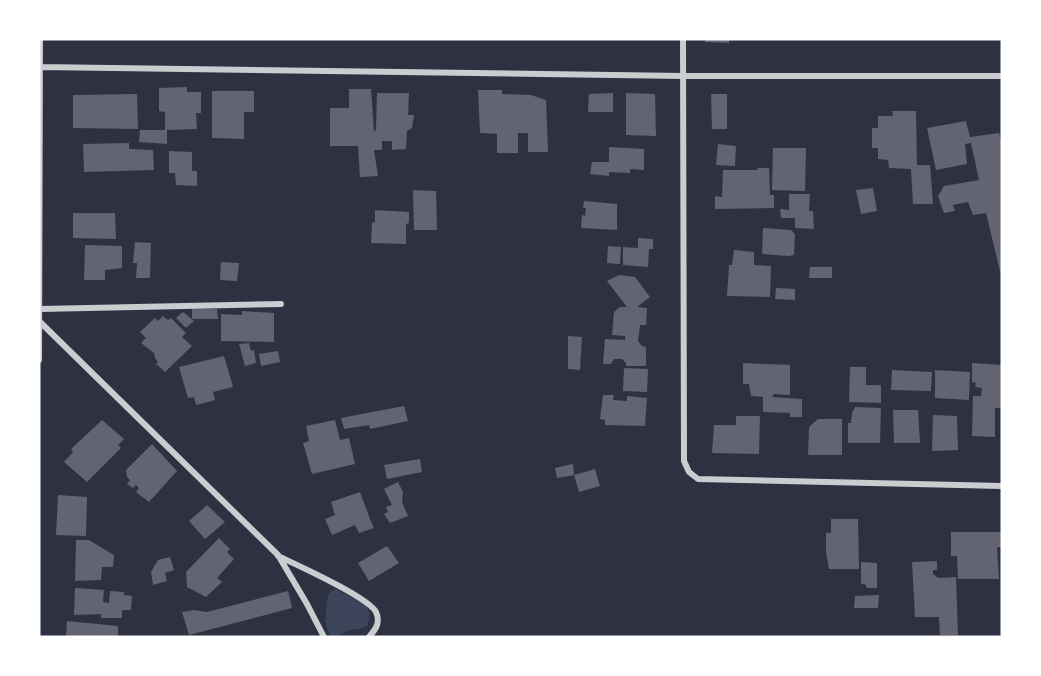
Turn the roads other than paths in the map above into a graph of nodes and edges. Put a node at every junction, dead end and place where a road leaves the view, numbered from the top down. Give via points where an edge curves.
1 (40, 39) edge
2 (683, 39) edge
3 (40, 66) edge
4 (683, 76) junction
5 (1002, 76) edge
6 (281, 304) dead end
7 (40, 309) edge
8 (39, 322) edge
9 (39, 360) edge
10 (1002, 486) edge
11 (278, 555) junction
12 (324, 637) edge
13 (369, 637) edge

1 - 3 street
2 - 4 street
3 - 4 street
3 - 7 street
4 - 5 street
4 - 10 street via 684,461 689,472 698,479
6 - 7 street
7 - 8 street
8 - 9 street
8 - 11 street
11 - 12 street
11 - 13 street via 359,597 375,611 377,628

